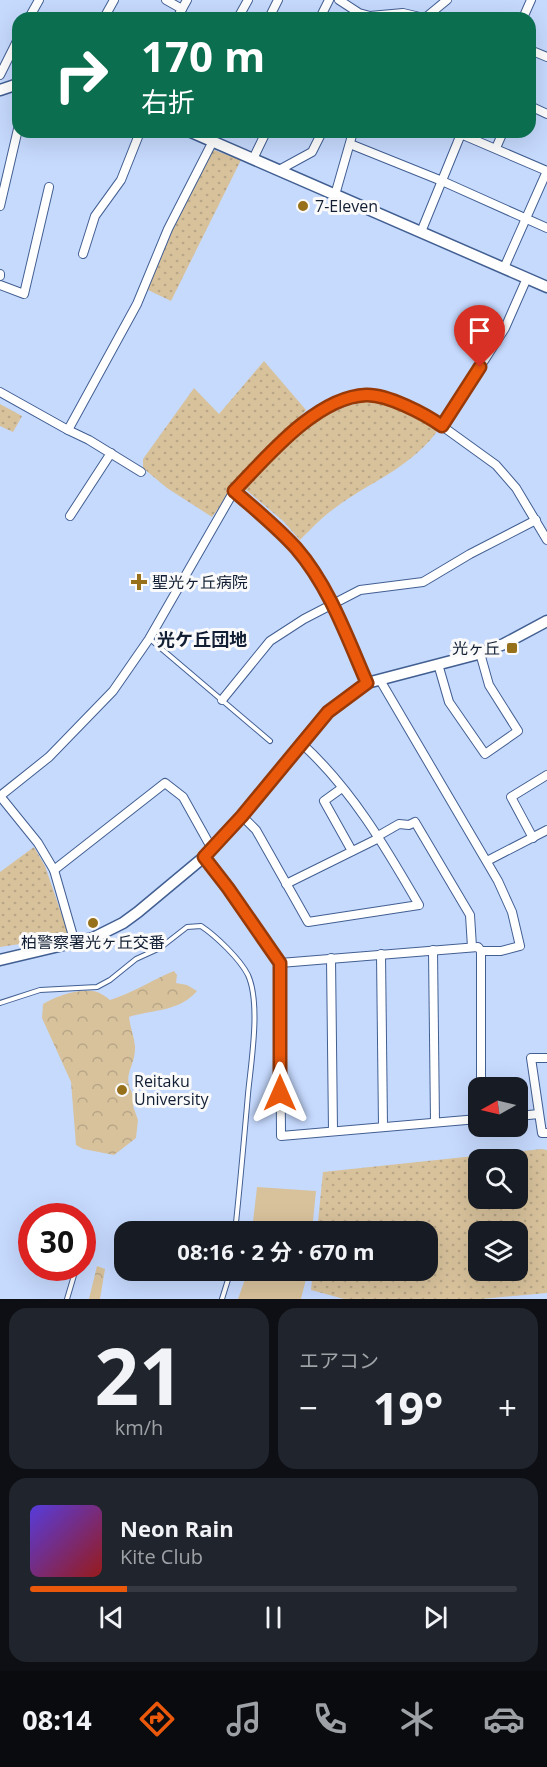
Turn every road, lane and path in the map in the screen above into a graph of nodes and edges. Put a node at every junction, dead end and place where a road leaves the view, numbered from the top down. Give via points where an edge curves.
1 (166, 0) edge
2 (187, 0) edge
3 (339, 0) edge
4 (447, 0) edge
5 (182, 9) junction
6 (180, 12) edge
7 (357, 12) edge
8 (432, 12) edge
9 (12, 51) edge
10 (0, 75) edge
11 (16, 138) edge
12 (138, 138) edge
13 (211, 138) edge
14 (263, 138) edge
15 (319, 138) edge
16 (352, 138) edge
17 (456, 138) edge
18 (471, 138) edge
19 (500, 138) edge
20 (350, 144) junction
21 (496, 148) junction
22 (253, 159) junction
23 (279, 170) junction
24 (547, 171) edge
25 (442, 181) junction
26 (49, 188) dead end
27 (335, 195) junction
28 (0, 206) edge
29 (525, 219) junction
30 (547, 228) edge
31 (421, 232) junction
32 (83, 254) dead end
33 (504, 268) junction
34 (527, 278) junction
35 (0, 285) edge
36 (547, 287) edge
37 (0, 393) edge
38 (442, 426) junction
39 (68, 430) junction
40 (111, 453) junction
41 (141, 472) dead end
42 (234, 491) junction
43 (70, 516) dead end
44 (536, 520) junction
45 (547, 540) edge
46 (333, 604) junction
47 (547, 621) edge
48 (149, 639) junction
49 (480, 653) junction
50 (438, 664) junction
51 (380, 680) junction
52 (367, 683) junction
53 (222, 699) junction
54 (270, 741) dead end
55 (301, 743) junction
56 (547, 776) edge
57 (342, 788) junction
58 (0, 796) edge
59 (242, 816) junction
60 (547, 830) edge
61 (379, 837) junction
62 (533, 838) junction
63 (352, 852) junction
64 (208, 853) junction
65 (487, 861) junction
66 (54, 870) junction
67 (286, 884) junction
68 (75, 943) junction
69 (472, 947) junction
70 (433, 950) junction
71 (481, 951) junction
72 (381, 954) junction
73 (332, 958) junction
74 (0, 960) edge
75 (280, 963) junction
76 (0, 1003) edge
77 (547, 1058) edge
78 (481, 1077) edge
79 (538, 1114) junction
80 (528, 1115) edge
81 (468, 1120) edge
82 (435, 1122) junction
83 (383, 1126) junction
84 (333, 1131) junction
85 (547, 1133) edge
86 (237, 1221) edge
87 (72, 1281) edge
88 (228, 1281) edge
89 (67, 1299) edge
90 (222, 1299) edge

1 - 5 street
2 - 5 street
3 - 7 street
4 - 8 street
5 - 6 street
9 - 10 street
11 - 28 street
12 - 32 street via 121,180 95,216
13 - 22 street
13 - 39 street via 137,304
14 - 22 street
15 - 23 street via 312,152
16 - 20 street
17 - 25 street
18 - 21 street
19 - 21 street
20 - 25 street
20 - 27 street
21 - 24 street
22 - 23 street
23 - 27 street
24 - 29 street
25 - 29 street
25 - 31 street
26 - 35 street via 24,294
27 - 31 street
29 - 30 street
29 - 33 street
31 - 33 street
33 - 34 street
34 - 36 street
34 - 38 street via 505,328
37 - 39 street
38 - 42 street via 380,398 366,395 340,401 291,434
38 - 44 street via 496,465
39 - 40 street
40 - 41 street
40 - 43 street
42 - 46 street via 297,549
42 - 48 street
44 - 45 street
44 - 46 street via 423,582 360,590
46 - 52 street
46 - 53 street via 270,640
47 - 49 street
48 - 53 lane
48 - 58 street via 97,709 49,757
49 - 50 street
49 - 50 street via 489,685 518,731 485,754 449,702
50 - 51 street
51 - 52 street
51 - 65 street
52 - 55 street via 328,712
53 - 54 lane
55 - 57 street
55 - 59 street
56 - 62 street via 512,797
57 - 61 street
57 - 63 street via 324,801
58 - 66 street
59 - 64 street
59 - 67 street via 255,830
60 - 62 street
61 - 63 street
61 - 67 street via 419,905 308,922
61 - 69 street via 399,824 415,822 470,915
62 - 65 street
63 - 67 street
64 - 66 street via 183,797 165,783
64 - 68 street via 123,923
64 - 75 street
65 - 71 street via 512,912 520,946
66 - 68 street
68 - 74 street
69 - 70 street
69 - 71 street
70 - 72 street
70 - 82 street
71 - 78 street
72 - 73 street
72 - 83 street
73 - 75 street
73 - 84 street
75 - 84 street via 280,1136
76 - 86 lane via 40,990 97,987 187,927 201,926 208,931 242,965 253,993
77 - 79 street via 531,1058
79 - 80 street
79 - 85 street via 542,1133
81 - 82 street
82 - 83 street
83 - 84 street
87 - 89 lane
88 - 90 lane

